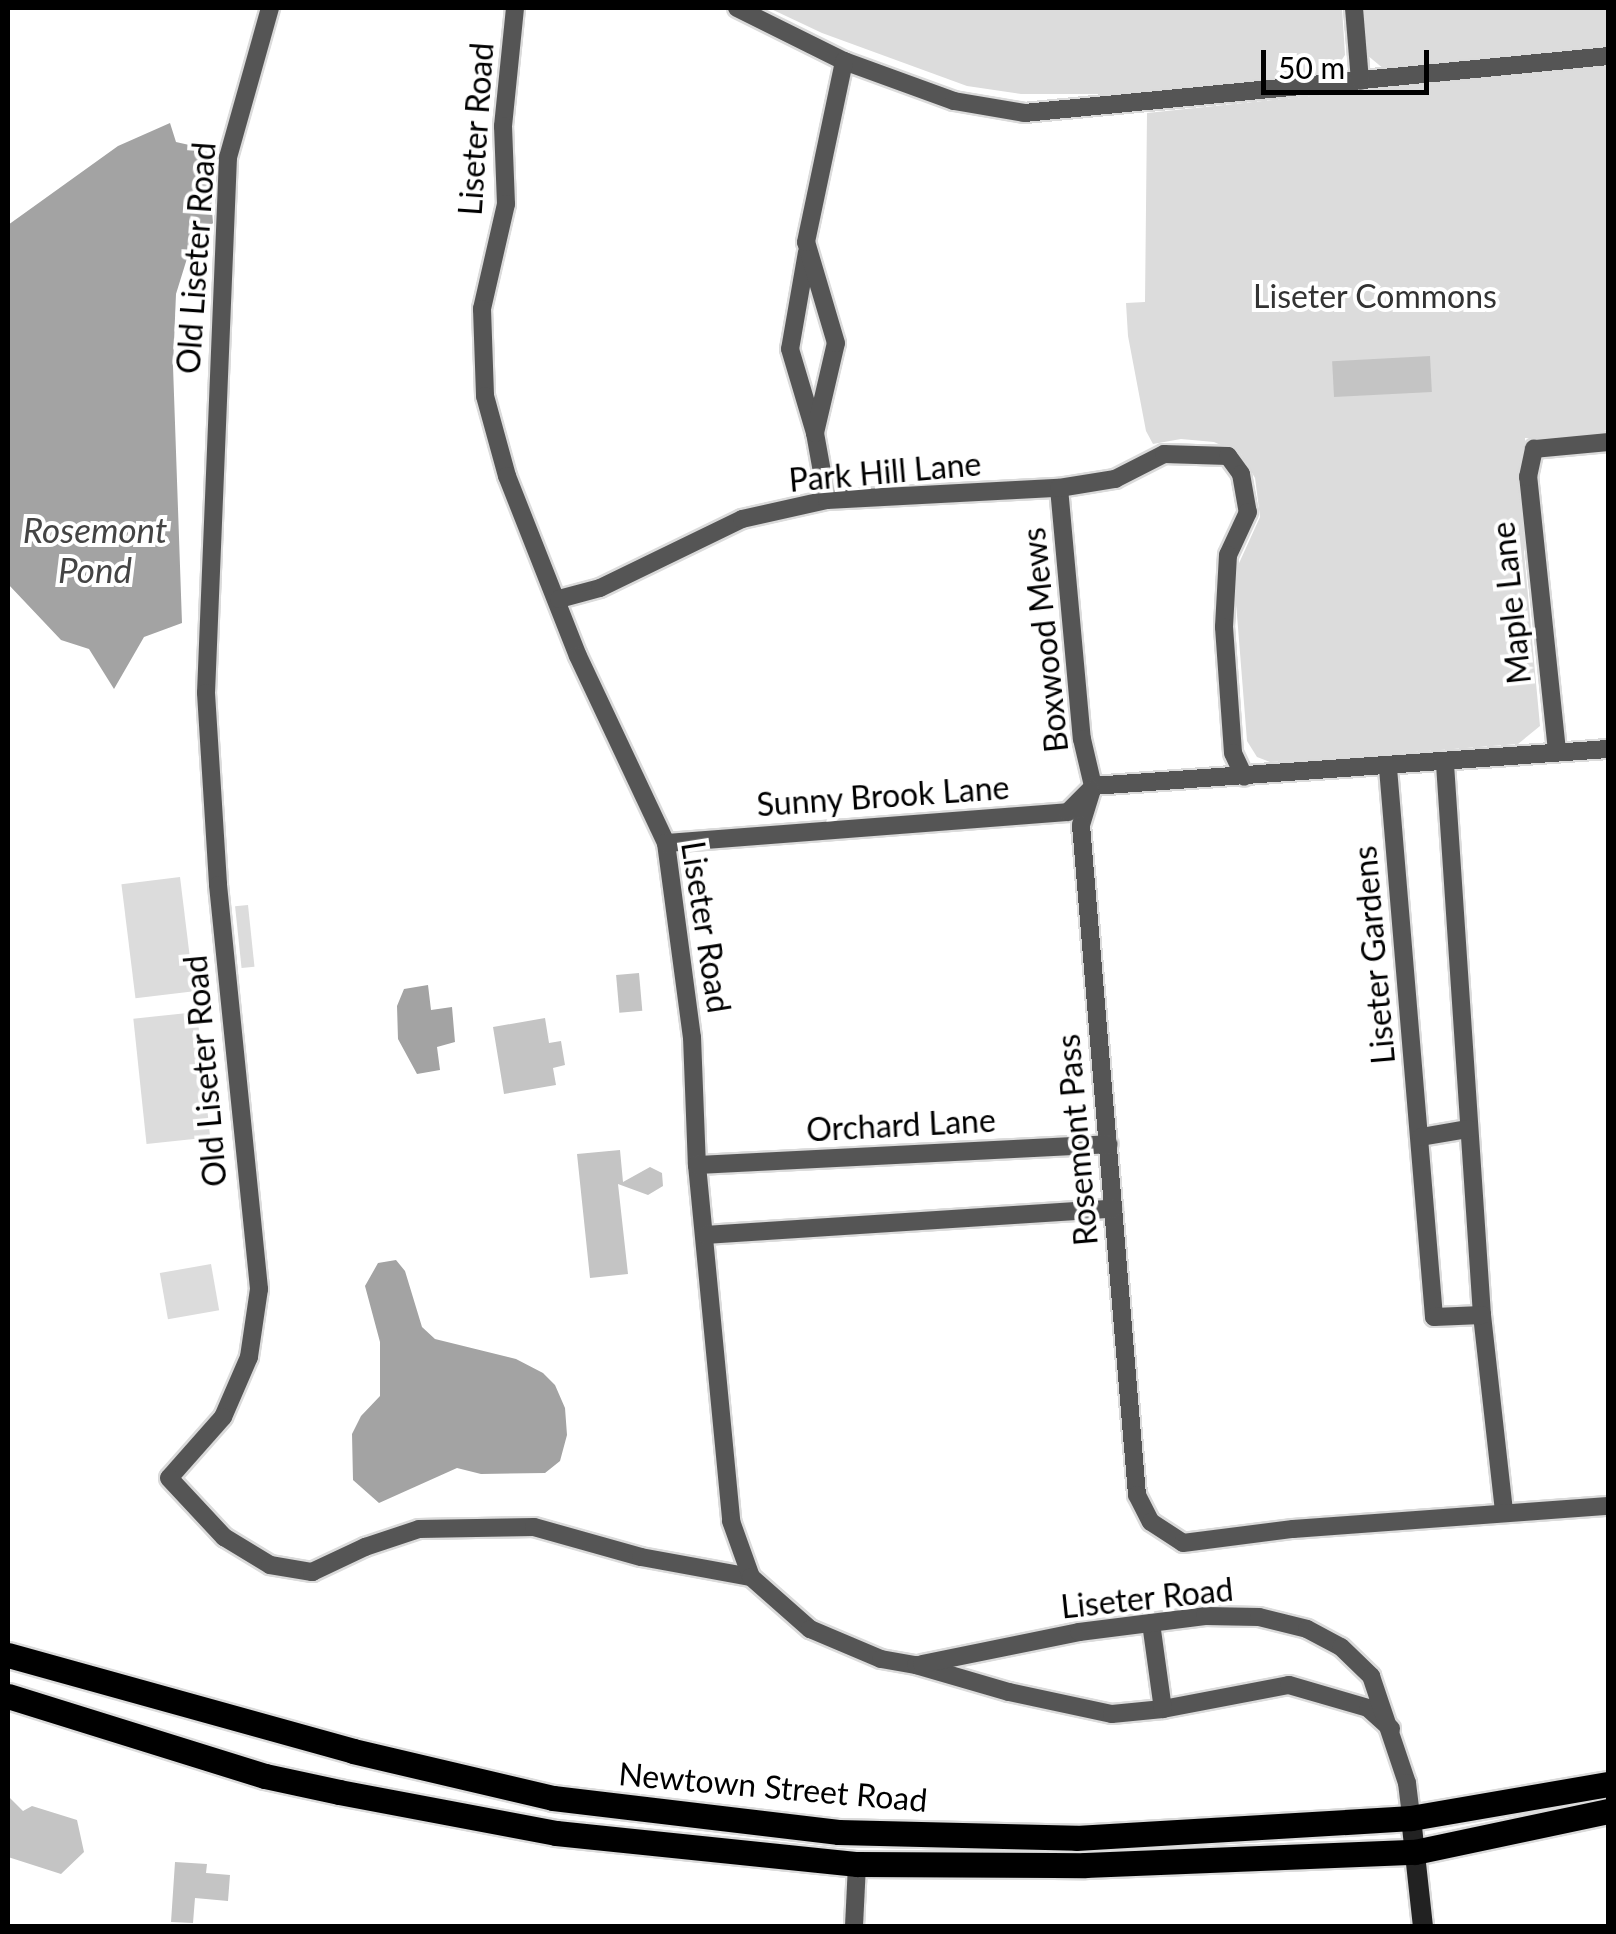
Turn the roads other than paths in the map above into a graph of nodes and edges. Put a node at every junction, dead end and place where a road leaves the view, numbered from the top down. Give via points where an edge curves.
1 (270, 8) edge
2 (515, 8) edge
3 (737, 8) edge
4 (1354, 8) edge
5 (1608, 56) edge
6 (844, 61) junction
7 (1360, 80) junction
8 (807, 245) junction
9 (816, 434) junction
10 (1608, 442) edge
11 (1059, 488) junction
12 (827, 500) junction
13 (559, 599) junction
14 (1600, 750) edge
15 (1557, 751) junction
16 (1445, 764) junction
17 (1388, 768) junction
18 (1244, 776) junction
19 (1094, 786) junction
20 (666, 843) junction
21 (1468, 1130) junction
22 (1421, 1138) junction
23 (1108, 1144) junction
24 (697, 1165) junction
25 (1113, 1209) junction
26 (706, 1234) junction
27 (1482, 1315) junction
28 (1608, 1506) edge
29 (1504, 1512) junction
30 (751, 1577) junction
31 (1151, 1623) junction
32 (8, 1655) edge
33 (916, 1665) junction
34 (8, 1696) edge
35 (1163, 1709) junction
36 (1391, 1729) junction
37 (363, 1753) junction
38 (1608, 1784) edge
39 (360, 1796) junction
40 (1608, 1812) edge
41 (1411, 1818) junction
42 (1415, 1852) junction
43 (856, 1864) junction
44 (854, 1926) edge
45 (1423, 1926) edge

1 - 30 street, Old Liseter Road via 228,157 206,693 258,1289 249,1357 223,1417 169,1478 224,1536 270,1566 312,1572 419,1530 534,1528
2 - 13 street, Liseter Road via 504,126 506,204 482,309 485,396 507,476
3 - 6 street
4 - 7 street
5 - 7 street
6 - 7 street via 954,102 1024,113
6 - 8 street
8 - 9 street via 790,349
8 - 9 street via 836,343
9 - 12 street
10 - 15 street, Maple Lane via 1534,449 1528,477
11 - 12 street, Park Hill Lane
11 - 18 street, Park Hill Lane via 1114,479 1164,454 1228,456 1241,474 1248,512 1228,556 1224,627 1234,754
11 - 19 street, Boxwood Mews via 1082,739
12 - 13 street, Park Hill Lane via 742,519 600,588
13 - 20 street, Liseter Road via 578,656
14 - 15 street
15 - 16 street
16 - 17 street
16 - 21 street
17 - 18 street
17 - 22 street, Liseter Gardens
18 - 19 street
19 - 20 street, Sunny Brook Lane via 1068,812
19 - 23 street, Rosemont Pass via 1081,825
20 - 24 street, Liseter Road via 692,1037
21 - 22 street
21 - 27 street
22 - 27 street, Liseter Gardens via 1434,1317
23 - 24 street, Orchard Lane
23 - 25 street, Rosemont Pass
24 - 26 street, Liseter Road
25 - 26 street
25 - 29 street, Rosemont Pass via 1137,1496 1151,1522 1182,1543
26 - 30 street, Liseter Road via 731,1521
27 - 29 street
28 - 29 street, Rosemont Pass
30 - 33 street, Liseter Road via 810,1629 881,1660
31 - 33 street, Liseter Road
31 - 35 street
31 - 36 street, Liseter Road via 1259,1617 1307,1629 1341,1647 1372,1676
32 - 37 main road, Newtown Street Road
33 - 35 street, Liseter Road via 1112,1714
34 - 39 main road, Newtown Street Road via 264,1776
35 - 36 street, Liseter Road via 1289,1684 1368,1708
36 - 41 street, Liseter Road
37 - 39 main road
37 - 41 main road, Newtown Street Road via 553,1798 838,1832 1076,1838
38 - 41 main road, Newtown Street Road
39 - 43 main road, Newtown Street Road via 556,1833
40 - 42 main road, Newtown Street Road
41 - 42 street
42 - 43 main road, Newtown Street Road via 1085,1865
42 - 45 street
43 - 44 street

